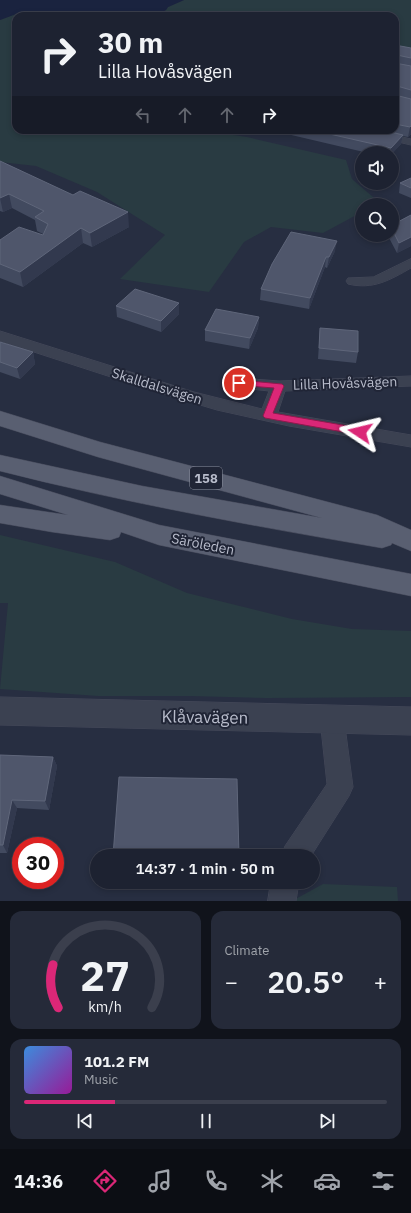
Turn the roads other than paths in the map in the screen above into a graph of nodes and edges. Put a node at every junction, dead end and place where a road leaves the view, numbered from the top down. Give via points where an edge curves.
1 (376, 134) edge
2 (411, 142) edge
3 (411, 263) edge
4 (353, 281) dead end
5 (0, 336) edge
6 (411, 381) edge
7 (239, 383) dead end
8 (280, 386) junction
9 (268, 416) junction
10 (0, 418) edge
11 (411, 441) edge
12 (0, 463) edge
13 (0, 485) edge
14 (0, 514) edge
15 (159, 535) junction
16 (411, 542) edge
17 (411, 585) edge
18 (0, 712) edge
19 (332, 719) junction
20 (411, 720) edge
21 (300, 849) edge
22 (284, 889) edge
23 (282, 901) edge

1 - 2 street
3 - 4 street via 376,281
5 - 9 street, Skalldalsvägen via 166,390
6 - 8 street, Lilla Hovåsvägen
7 - 8 street, Lilla Hovåsvägen
8 - 9 street, Lilla Hovåsvägen
9 - 11 street, Skalldalsvägen
10 - 16 main road, 158 via 98,449 369,522
12 - 16 main road, 158 via 147,497
13 - 15 main road, Säröleden
14 - 15 main road via 52,523
15 - 17 main road, Säröleden
18 - 19 street, Klåvavägen
19 - 20 street, Klåvavägen
19 - 21 street via 340,787
22 - 23 street

